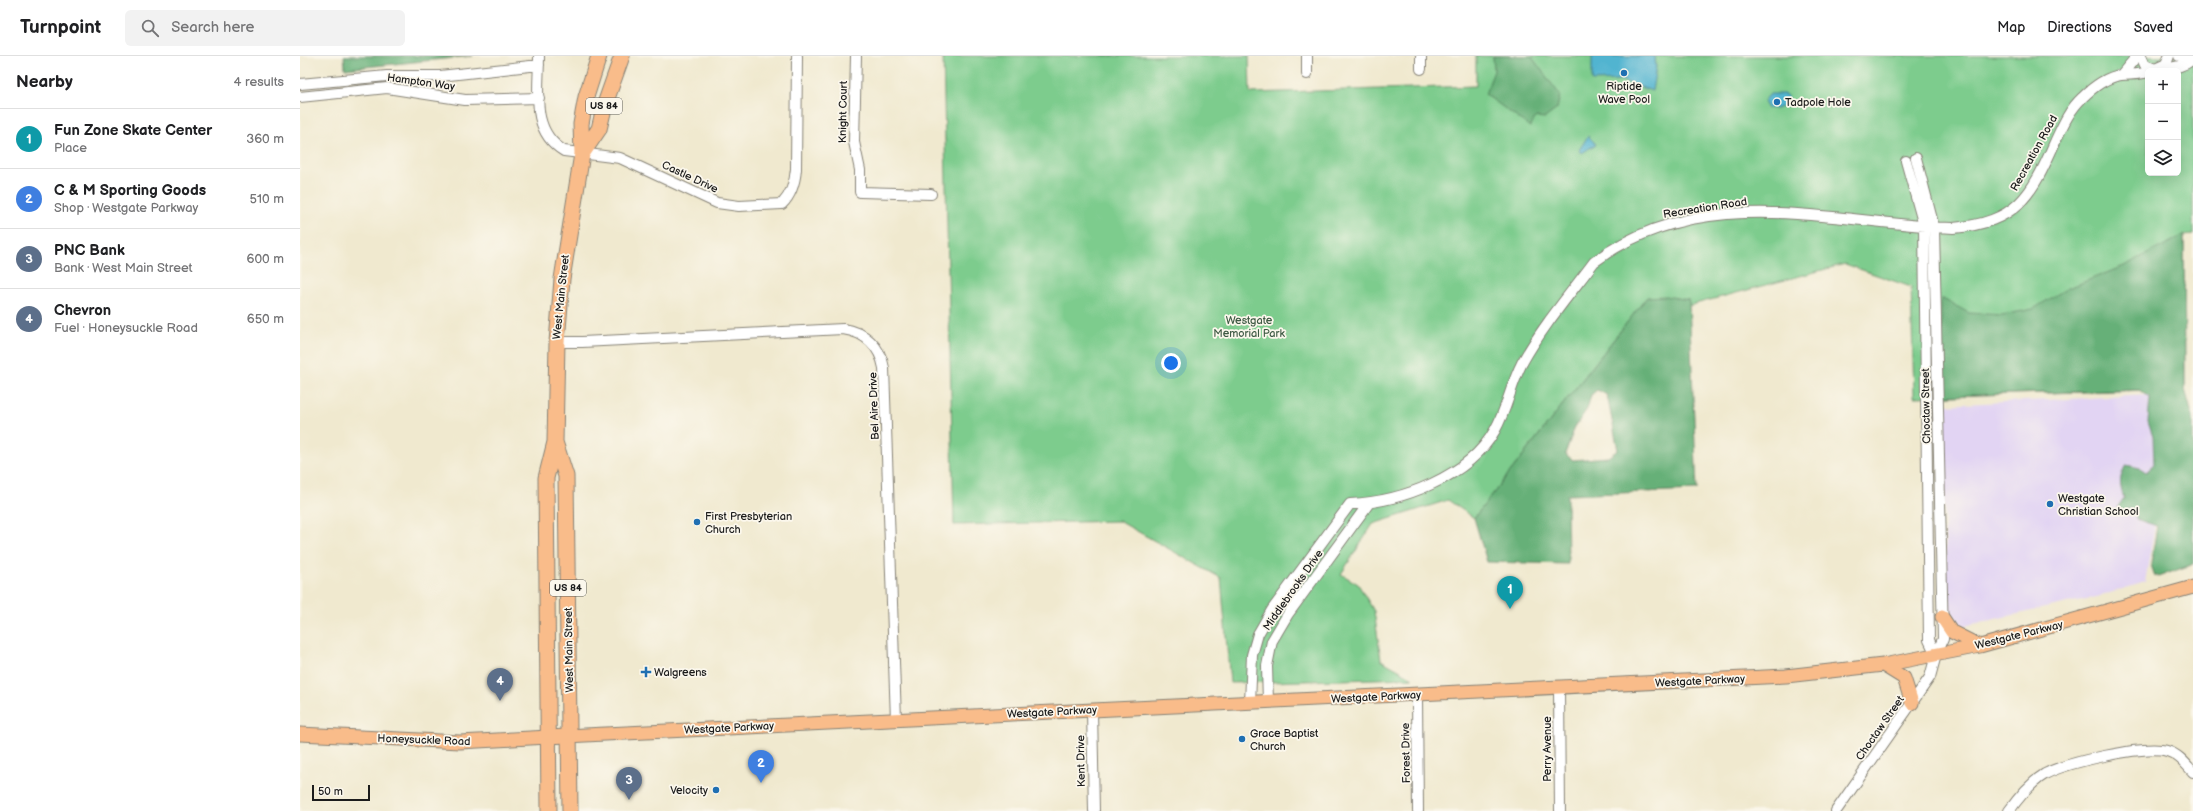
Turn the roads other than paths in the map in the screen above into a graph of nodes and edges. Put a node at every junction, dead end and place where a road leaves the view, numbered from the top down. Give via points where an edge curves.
1 (599, 56) edge
2 (622, 56) edge
3 (797, 56) edge
4 (856, 56) edge
5 (1307, 56) edge
6 (1421, 56) edge
7 (2137, 56) edge
8 (2141, 56) edge
9 (2169, 56) edge
10 (2179, 56) edge
11 (2193, 59) edge
12 (539, 60) edge
13 (2150, 68) edge
14 (2157, 68) edge
15 (2173, 68) edge
16 (1421, 69) dead end
17 (2145, 71) edge
18 (1308, 74) dead end
19 (2121, 75) junction
20 (300, 84) edge
21 (300, 97) edge
22 (539, 98) junction
23 (582, 154) junction
24 (1916, 158) dead end
25 (1906, 161) dead end
26 (931, 194) dead end
27 (1924, 226) junction
28 (1934, 227) junction
29 (557, 342) junction
30 (555, 442) junction
31 (1369, 503) junction
32 (1350, 504) joint
33 (2193, 587) edge
34 (1942, 617) junction
35 (1980, 646) junction
36 (1936, 655) junction
37 (1883, 665) junction
38 (1559, 688) junction
39 (1417, 695) junction
40 (1250, 702) junction
41 (1268, 702) junction
42 (1912, 703) junction
43 (1092, 710) junction
44 (896, 720) junction
45 (300, 734) edge
46 (570, 736) junction
47 (549, 738) junction
48 (2193, 772) edge
49 (549, 811) edge
50 (570, 811) edge
51 (1094, 811) edge
52 (1418, 811) edge
53 (1560, 811) edge
54 (1836, 811) edge
55 (2009, 811) edge

1 - 23 highway, West Main Street / US 84 via 581,124
2 - 23 highway, West Main Street / US 84 via 611,84 599,129
3 - 23 street, Castle Drive via 796,169 790,195 782,204 739,206 717,203 620,158
4 - 26 street, Knight Court via 854,142 860,170 860,192
5 - 18 street
6 - 16 street
7 - 19 street, Recreation Road
8 - 13 street via 2145,65
9 - 14 street via 2166,64
10 - 11 street, Recreation Road
11 - 15 street, Recreation Road via 2187,64
12 - 20 street, Hampton Way via 440,76 381,76
12 - 22 street, Castle Drive
17 - 19 street, Recreation Road
19 - 28 street, Recreation Road via 2095,87 2075,105 2035,182 2013,210 1997,219 1980,224 1953,228
21 - 22 street, Hampton Way via 387,88 465,100
22 - 23 street, Castle Drive via 542,126 549,140 564,151
23 - 29 highway, West Main Street / US 84 via 562,278
24 - 28 street, Choctaw Street
25 - 27 street, Choctaw Street
27 - 28 street, Recreation Road
27 - 31 street, Recreation Road via 1770,211 1677,222 1626,241 1594,262 1546,327 1522,363 1500,420 1480,452 1464,466 1434,484
27 - 36 street, Choctaw Street via 1929,640
28 - 34 street, Choctaw Street
29 - 30 highway, West Main Street / US 84
29 - 44 street, Bel Aire Drive via 843,329 860,334 875,345 883,362 885,374
30 - 46 highway, West Main Street / US 84 via 566,476
30 - 47 highway, West Main Street / US 84 via 546,478
31 - 32 street, Recreation Road
31 - 41 street, Middlebrooks Drive via 1288,614 1272,641 1267,666
32 - 40 street, Middlebrooks Drive via 1272,610 1258,634 1252,655
33 - 35 main road, Westgate Parkway
34 - 35 main road via 1952,632
34 - 36 street, Choctaw Street via 1943,639
35 - 36 main road, Westgate Parkway
36 - 37 main road, Westgate Parkway
36 - 42 street, Choctaw Street via 1930,677
37 - 38 main road, Westgate Parkway via 1786,676
37 - 42 main road via 1904,678
38 - 39 main road, Westgate Parkway
38 - 53 street, Perry Avenue
39 - 41 main road, Westgate Parkway
39 - 52 street, Forest Drive
40 - 41 main road, Westgate Parkway
40 - 43 main road, Westgate Parkway
42 - 54 street, Choctaw Street
43 - 44 main road, Westgate Parkway
43 - 51 street, Kent Drive
44 - 46 main road, Westgate Parkway
45 - 47 main road, Honeysuckle Road via 441,742
46 - 47 main road, Westgate Parkway
46 - 50 highway, West Main Street / US 84
47 - 49 highway, West Main Street / US 84
48 - 55 street via 2176,755 2159,750 2139,751 2072,764 2054,770 2036,781

